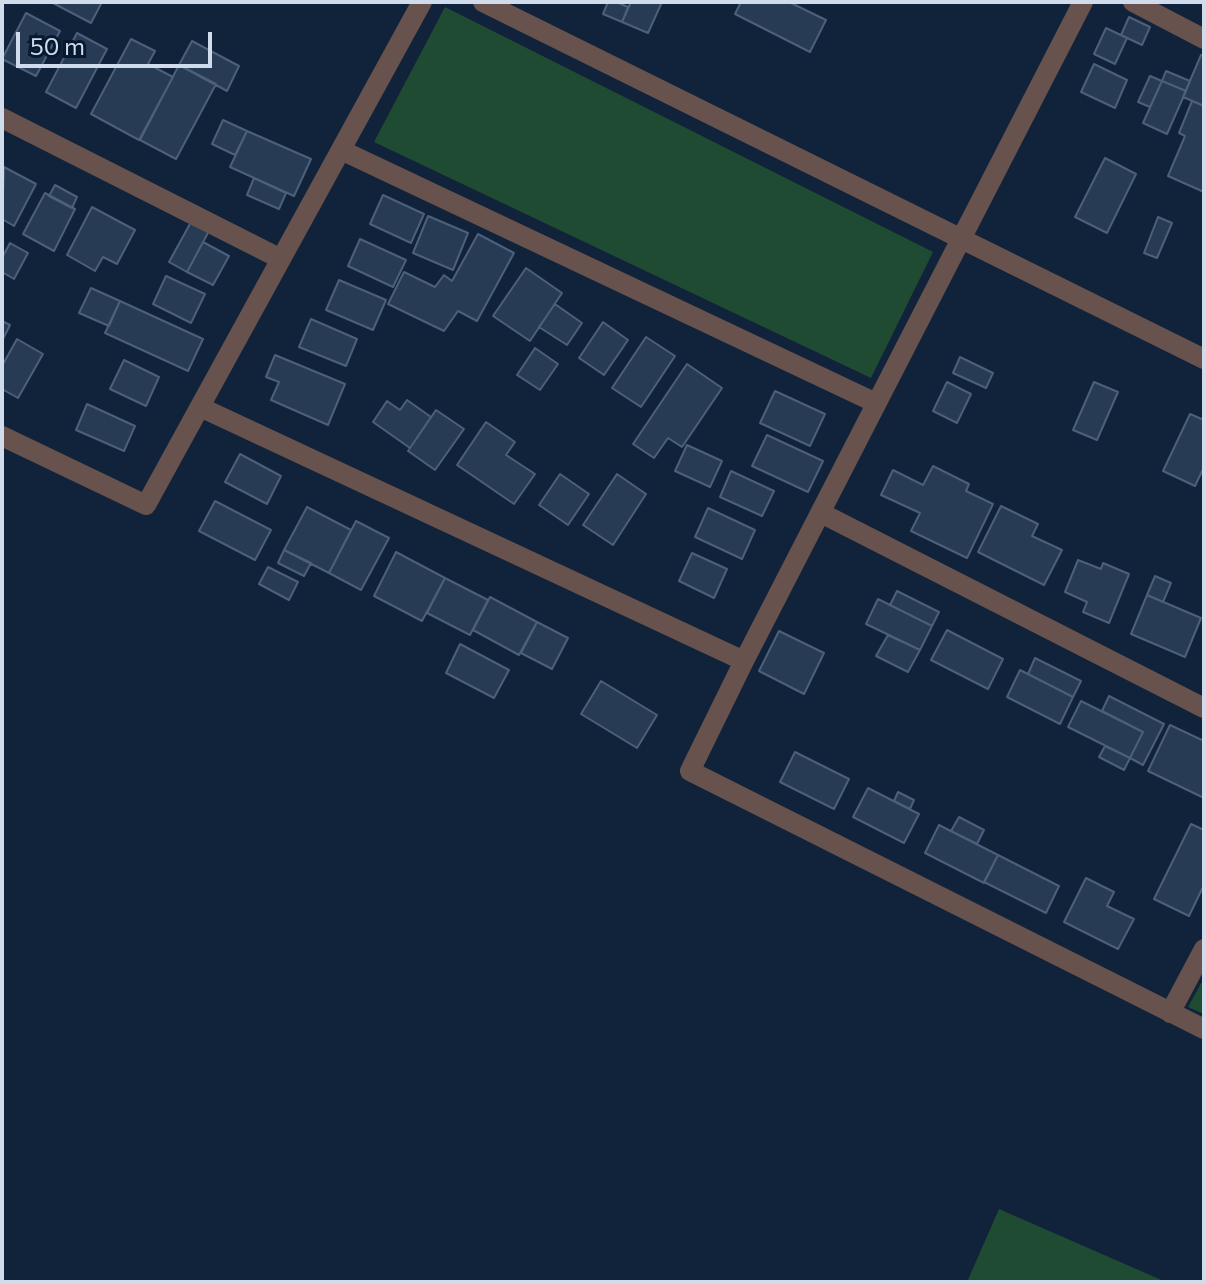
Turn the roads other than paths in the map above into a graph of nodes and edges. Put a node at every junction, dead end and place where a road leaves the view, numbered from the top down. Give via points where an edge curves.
1 (422, 2) edge
2 (483, 2) edge
3 (1083, 2) edge
4 (1133, 2) edge
5 (1204, 39) edge
6 (2, 118) edge
7 (341, 150) junction
8 (961, 238) junction
9 (281, 259) junction
10 (1204, 359) edge
11 (876, 403) junction
12 (200, 407) junction
13 (2, 436) edge
14 (821, 513) junction
15 (744, 661) junction
16 (1204, 708) edge
17 (1204, 949) edge
18 (1170, 1013) junction
19 (1204, 1029) edge

1 - 7 street
2 - 8 street
3 - 8 street
4 - 5 street
6 - 9 street
7 - 9 street
7 - 11 street
8 - 10 street
8 - 11 street
9 - 12 street
11 - 14 street
12 - 13 street via 146,505
12 - 15 street
14 - 15 street
14 - 16 street
15 - 18 street via 690,771
17 - 18 street
18 - 19 street

